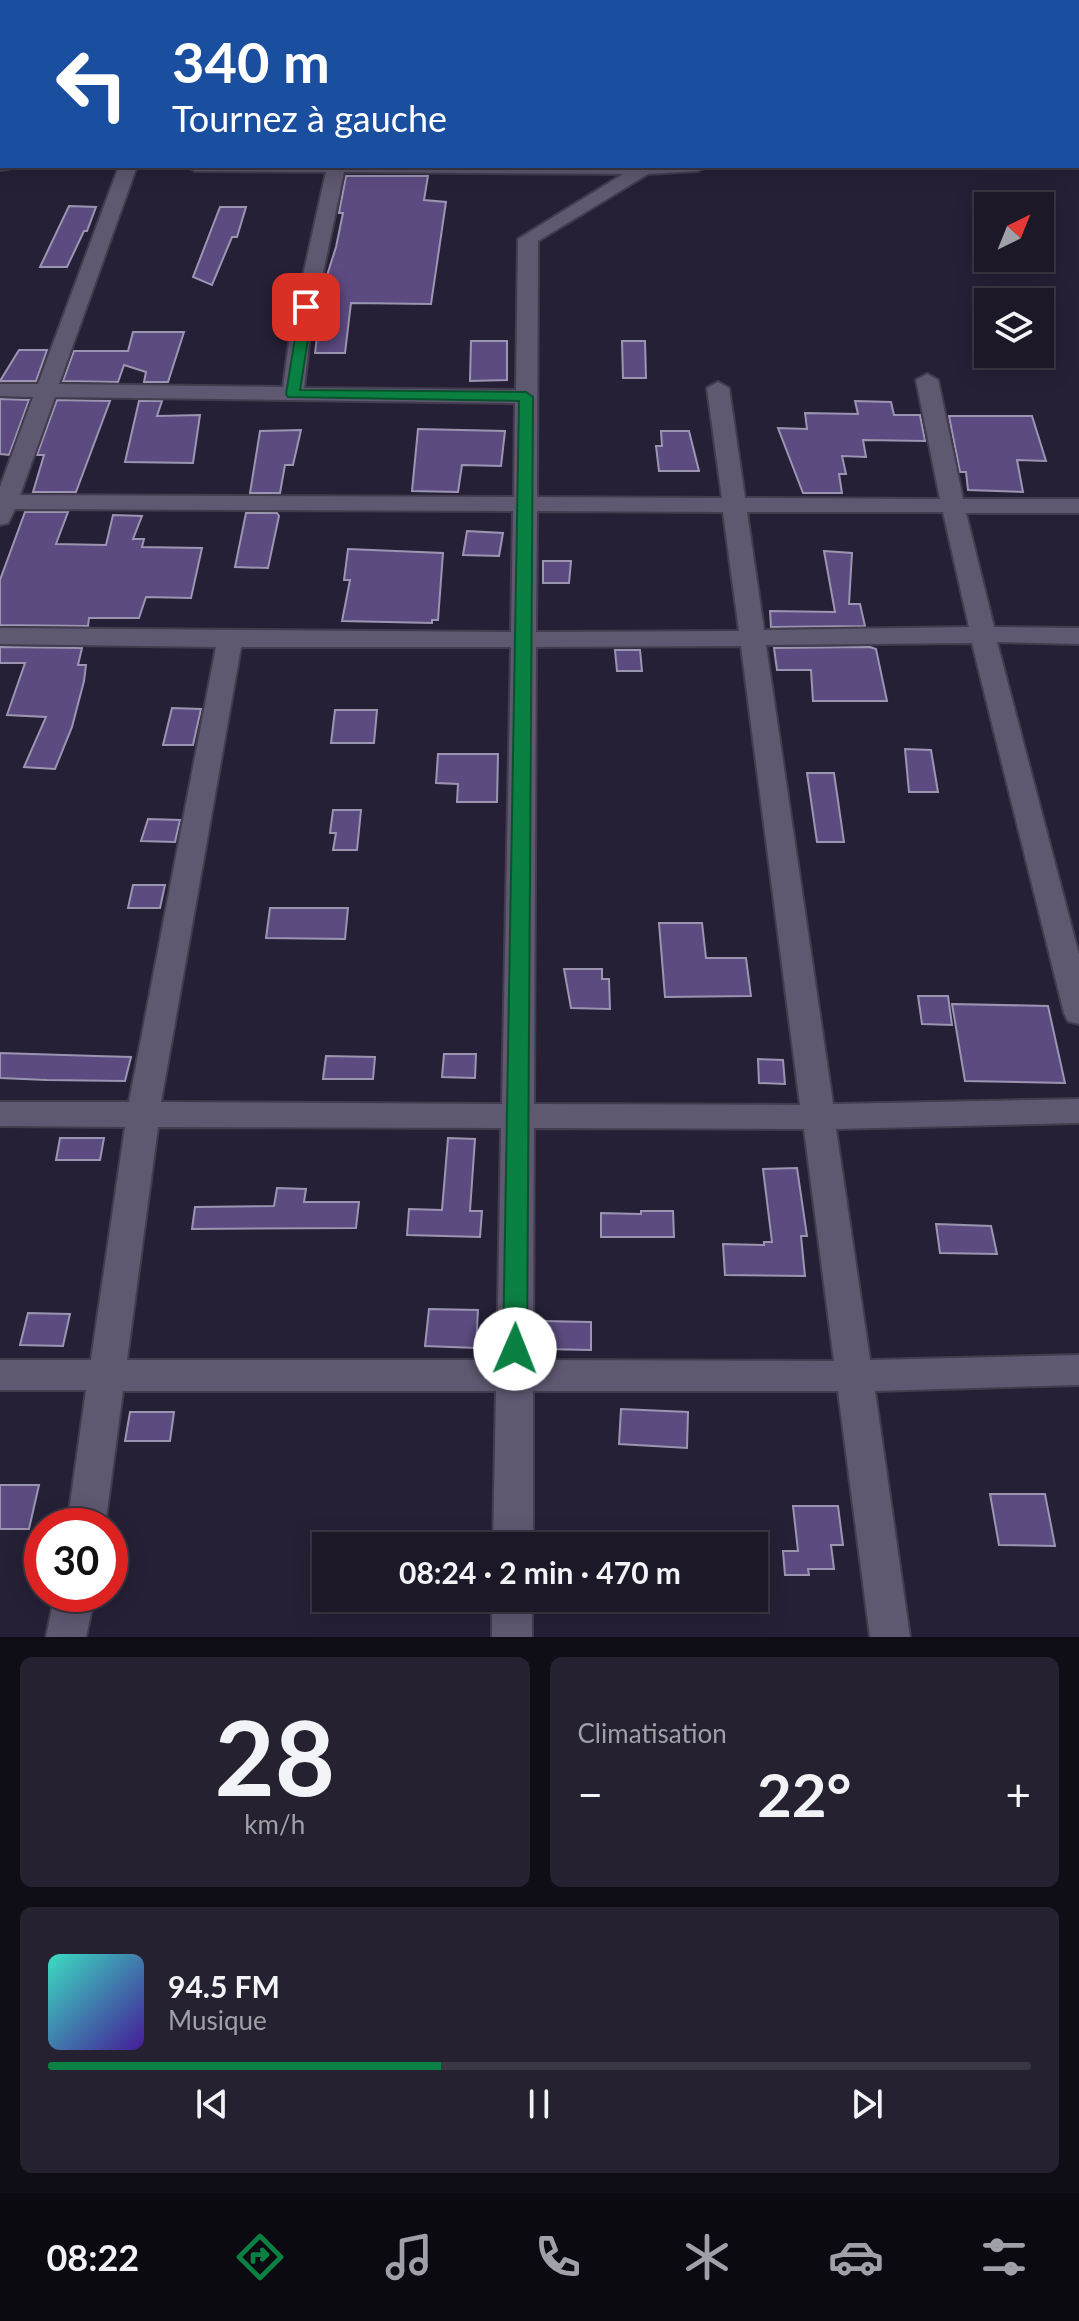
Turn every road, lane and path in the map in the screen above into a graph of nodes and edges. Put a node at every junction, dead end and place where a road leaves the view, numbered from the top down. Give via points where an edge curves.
1 (127, 168) edge
2 (336, 168) edge
3 (647, 168) edge
4 (927, 380) dead end
5 (718, 388) dead end
6 (0, 390) edge
7 (45, 390) junction
8 (293, 394) junction
9 (526, 397) junction
10 (951, 503) junction
11 (525, 505) junction
12 (734, 506) junction
13 (1079, 506) edge
14 (2, 507) edge
15 (981, 633) junction
16 (0, 636) edge
17 (1079, 636) edge
18 (753, 638) junction
19 (523, 639) junction
20 (230, 640) junction
21 (1079, 1013) edge
22 (1079, 1111) edge
23 (0, 1114) edge
24 (143, 1114) junction
25 (517, 1116) junction
26 (819, 1117) junction
27 (1079, 1370) edge
28 (0, 1375) edge
29 (107, 1375) junction
30 (515, 1376) junction
31 (854, 1376) junction
32 (89, 1508) edge
33 (513, 1532) edge
34 (71, 1612) edge
35 (512, 1612) edge
36 (66, 1637) edge
37 (512, 1637) edge
38 (890, 1637) edge

1 - 7 street
2 - 8 street via 300,335
3 - 9 street via 528,239
4 - 10 street
5 - 12 street
6 - 7 street
7 - 8 street
7 - 14 street
8 - 9 street
9 - 11 street
10 - 12 street
10 - 13 street
10 - 15 street
11 - 12 street
11 - 14 street
11 - 19 street
12 - 18 street
15 - 17 street
15 - 18 street
15 - 21 street
16 - 20 street
18 - 19 street
18 - 26 street
19 - 20 street
19 - 25 street
20 - 24 street
22 - 26 street
23 - 24 street
24 - 25 street
24 - 29 street
25 - 26 street
25 - 30 street
26 - 31 street
27 - 31 street
28 - 29 street
29 - 30 street
29 - 32 street
30 - 31 street
30 - 33 street
31 - 38 street
34 - 36 street
35 - 37 street

